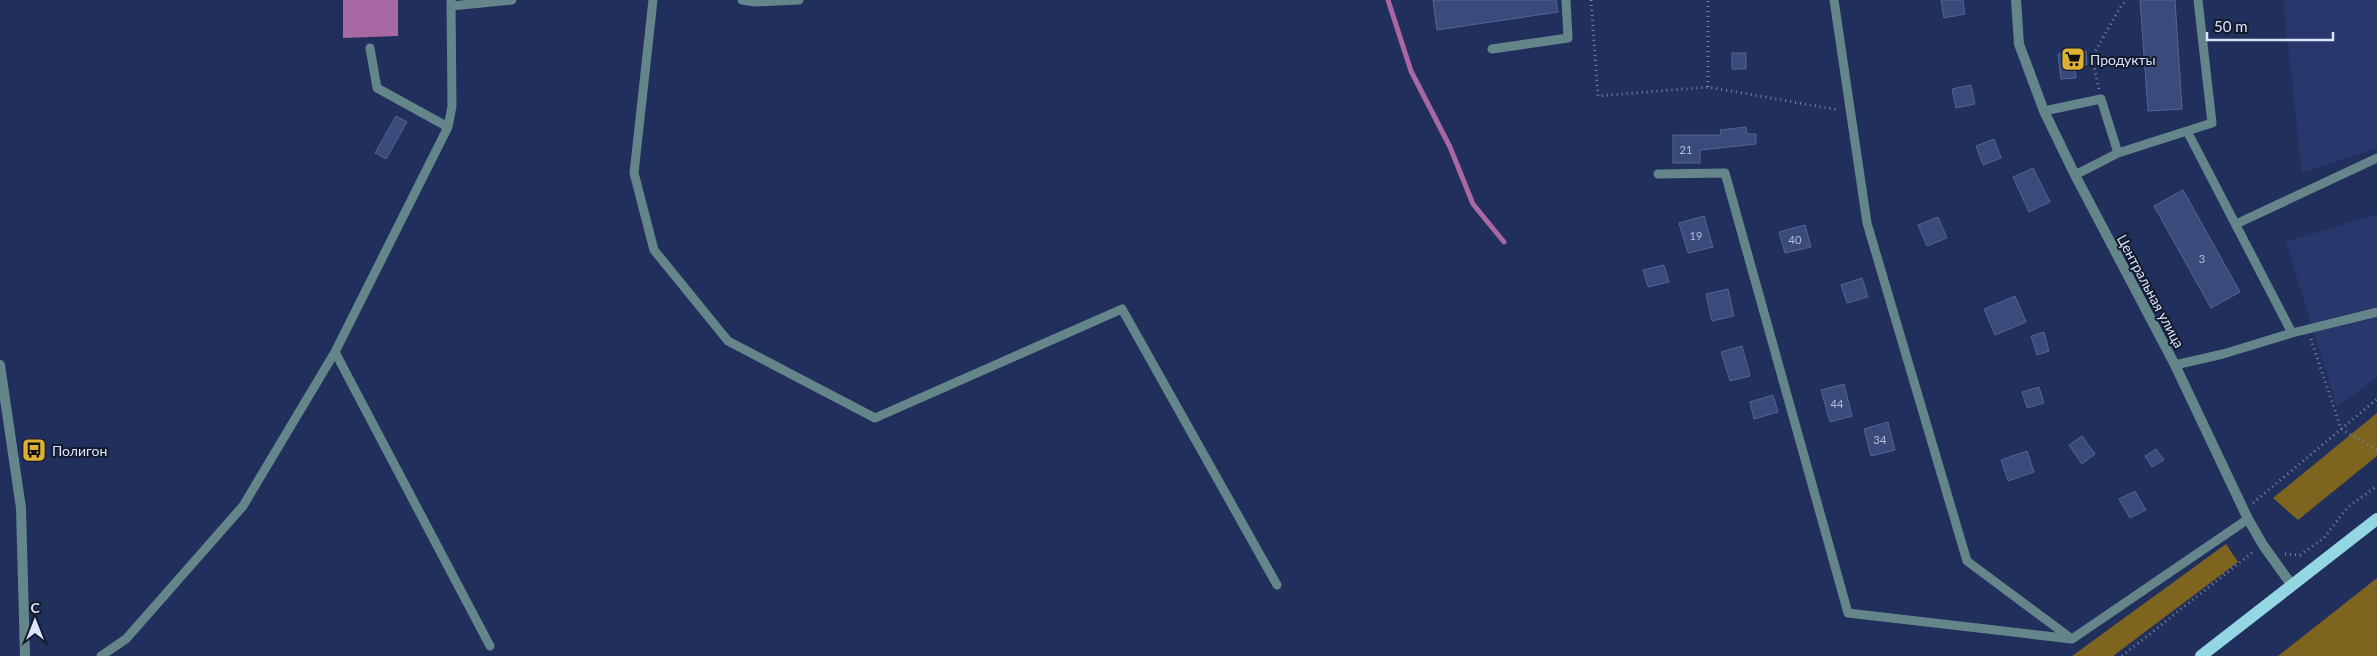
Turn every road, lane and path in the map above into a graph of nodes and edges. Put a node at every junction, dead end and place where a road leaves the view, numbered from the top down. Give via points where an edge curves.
1 (512, 0) edge
2 (653, 0) edge
3 (742, 0) edge
4 (799, 0) edge
5 (1566, 0) edge
6 (1591, 0) edge
7 (1708, 0) edge
8 (1834, 0) edge
9 (2016, 0) edge
10 (2127, 0) edge
11 (2198, 0) edge
12 (451, 3) edge
13 (370, 48) dead end
14 (1492, 49) dead end
15 (1708, 87) junction
16 (2101, 99) junction
17 (2044, 111) junction
18 (1850, 112) junction
19 (448, 127) junction
20 (2187, 131) junction
21 (2118, 153) junction
22 (2377, 158) edge
23 (1658, 174) dead end
24 (2075, 175) junction
25 (2236, 224) junction
26 (2377, 312) edge
27 (2307, 328) junction
28 (2292, 333) junction
29 (335, 352) junction
30 (2174, 365) junction
31 (1, 370) edge
32 (2377, 450) edge
33 (2377, 486) edge
34 (2248, 519) junction
35 (2377, 519) edge
36 (2280, 552) dead end
37 (2290, 584) junction
38 (1277, 585) dead end
39 (2072, 639) junction
40 (490, 646) dead end
41 (25, 656) edge
42 (101, 656) edge
43 (2201, 656) edge

1 - 12 lane
2 - 38 lane via 634,173 654,250 728,341 875,418 1122,309
3 - 4 lane
5 - 14 lane via 1568,38
6 - 15 path via 1598,96
7 - 15 path
8 - 18 lane
9 - 17 street, Центральная улица via 2018,44
10 - 16 path via 2092,57
11 - 20 lane via 2212,123
12 - 19 lane via 452,106
13 - 19 lane via 377,88
15 - 18 path
16 - 17 lane
16 - 21 lane
17 - 24 street, Центральная улица
18 - 39 lane via 1867,223 1967,561
19 - 29 lane
20 - 21 lane
20 - 25 lane
21 - 24 lane
22 - 25 lane
23 - 39 lane via 1725,173 1848,613
24 - 30 street, Центральная улица
25 - 28 lane
26 - 27 lane
27 - 28 lane
27 - 32 path via 2341,429
28 - 30 lane
29 - 40 lane
29 - 42 lane via 243,506 126,639
30 - 34 street, Центральная улица
31 - 41 street via 22,508
33 - 36 path via 2348,507 2324,538 2308,550 2300,555
34 - 37 street, Центральная улица
34 - 39 lane
35 - 37 main road
37 - 43 main road

